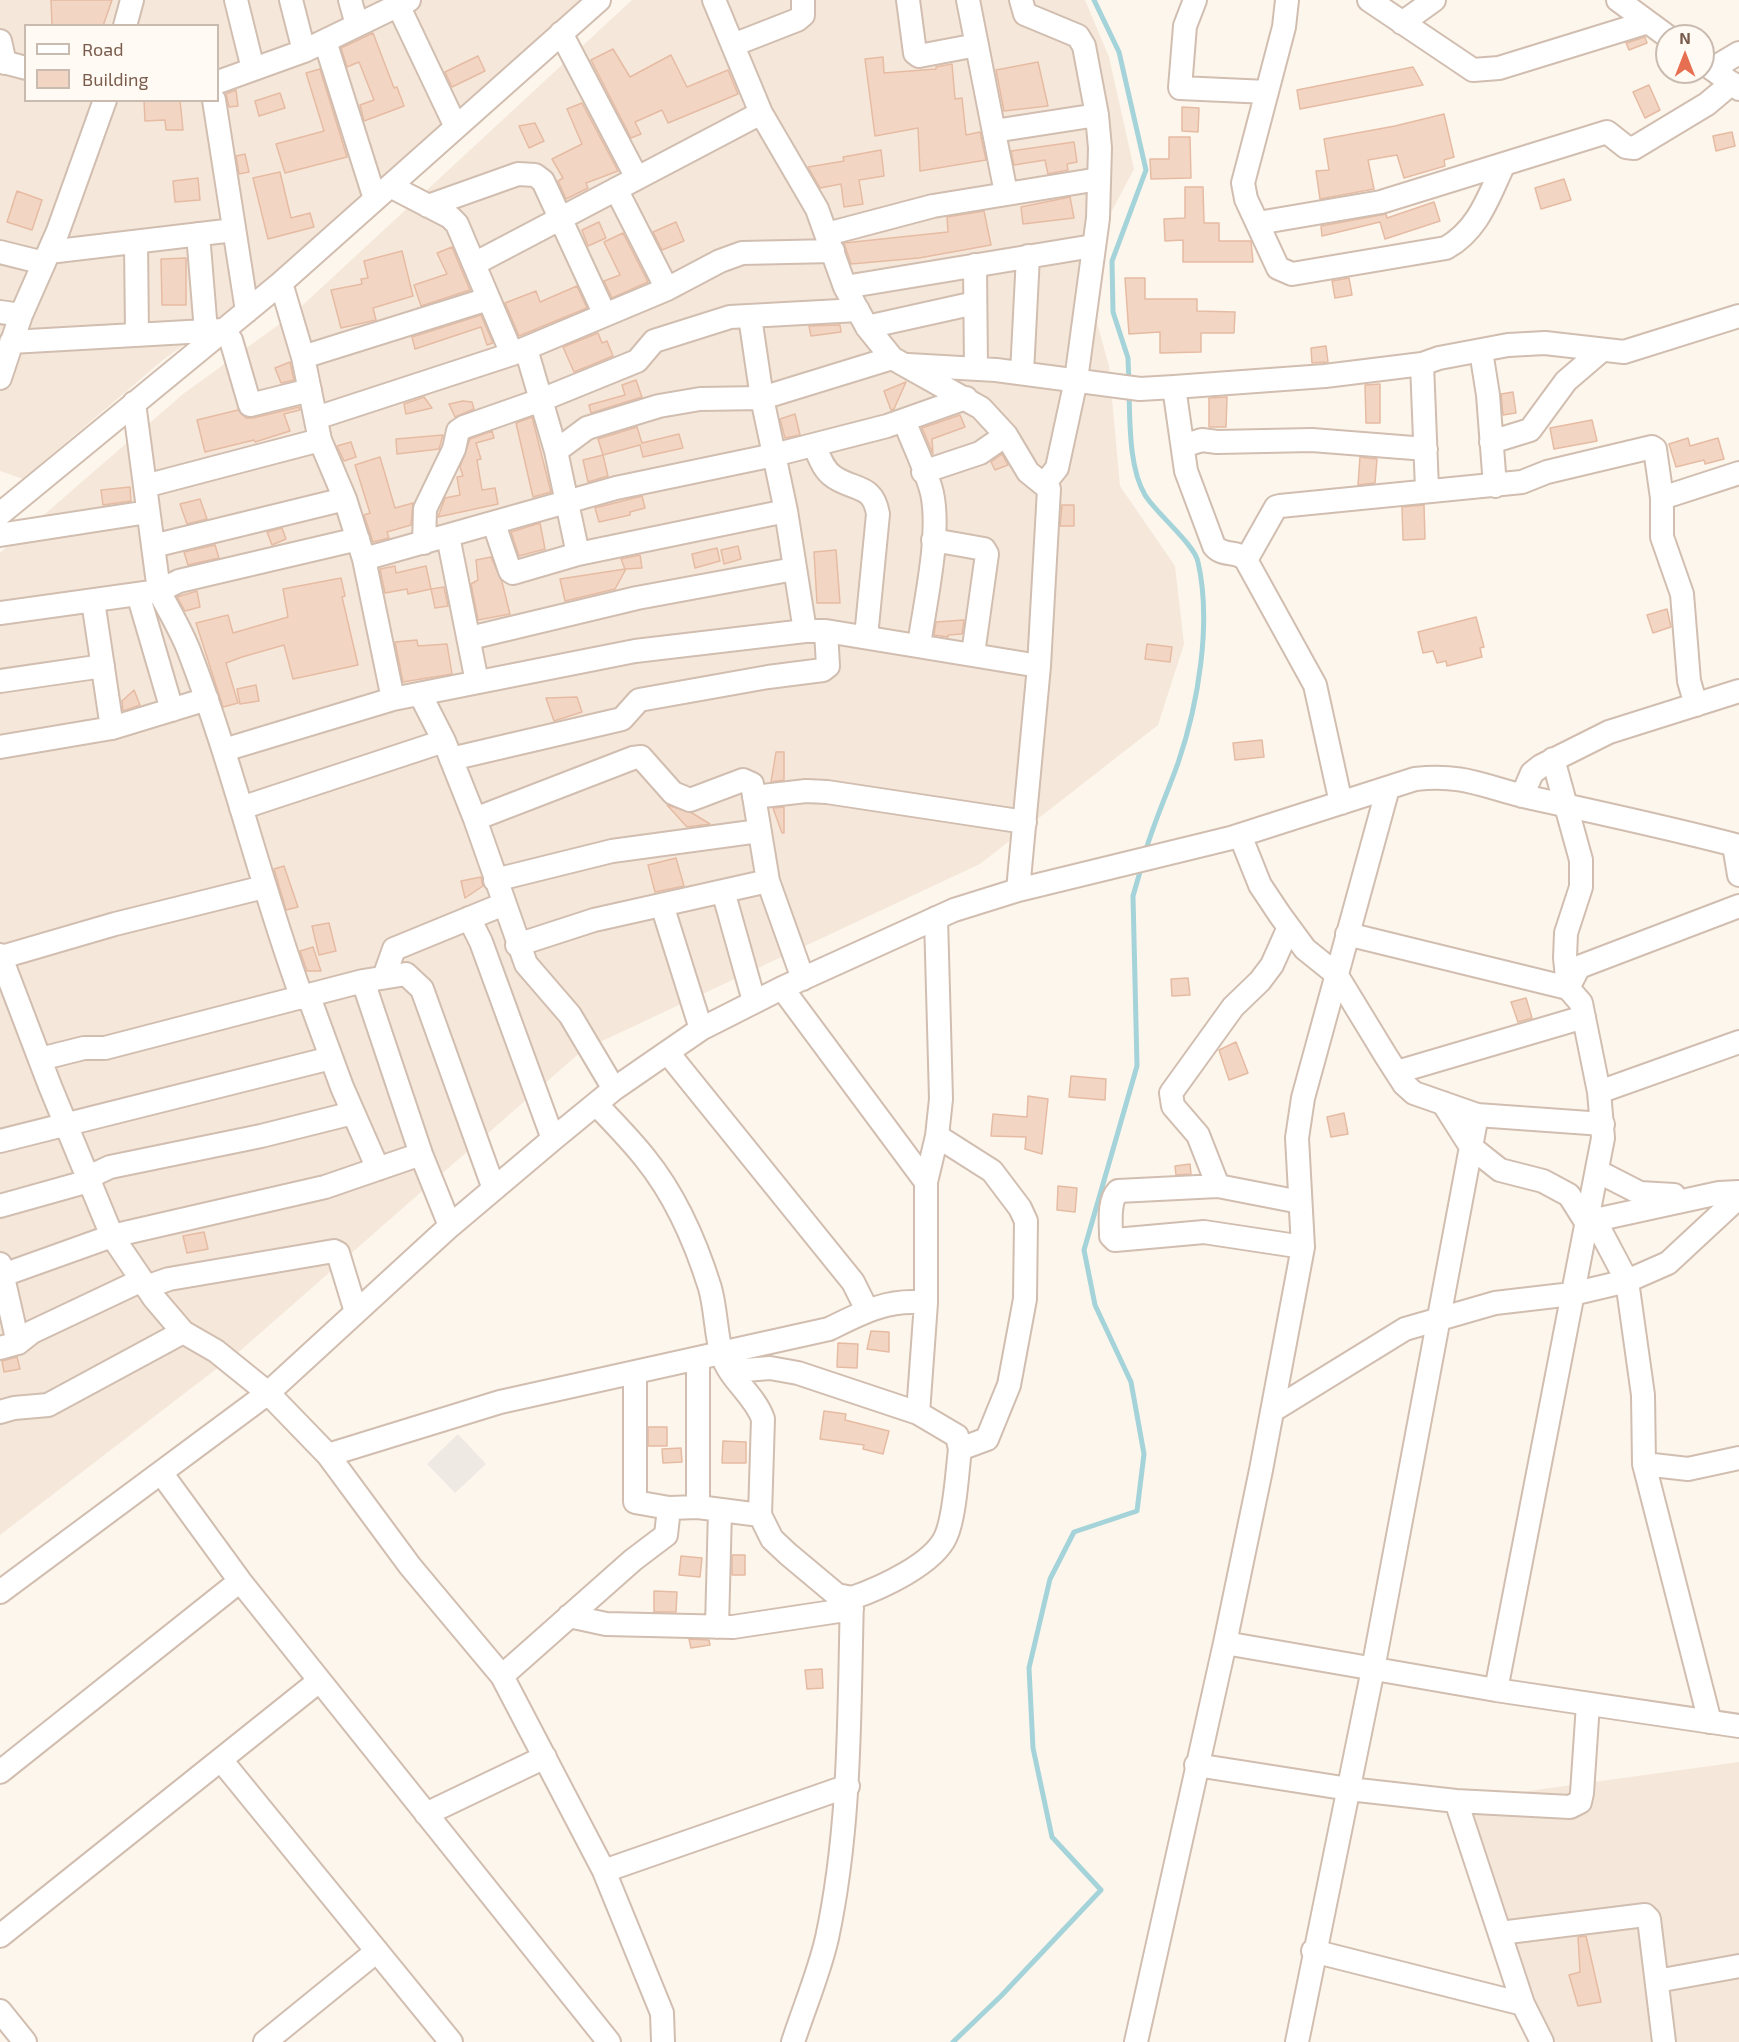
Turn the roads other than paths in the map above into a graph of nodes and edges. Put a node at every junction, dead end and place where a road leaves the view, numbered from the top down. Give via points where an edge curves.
1 (132, 0) edge
2 (236, 0) edge
3 (291, 0) edge
4 (350, 0) edge
5 (599, 0) edge
6 (714, 0) edge
7 (803, 0) edge
8 (910, 0) edge
9 (968, 0) edge
10 (1021, 0) edge
11 (1195, 0) edge
12 (1287, 0) edge
13 (1369, 0) edge
14 (1434, 0) edge
15 (1618, 0) edge
16 (404, 3) edge
17 (1648, 22) junction
18 (1402, 23) junction
19 (126, 24) edge
20 (357, 25) junction
21 (1655, 27) edge
22 (561, 33) junction
23 (0, 41) edge
24 (325, 41) junction
25 (733, 45) junction
26 (977, 45) junction
27 (304, 51) junction
28 (1739, 52) edge
29 (1715, 62) edge
30 (10, 64) edge
31 (254, 69) junction
32 (1715, 72) edge
33 (219, 82) edge
34 (1735, 86) edge
35 (1267, 92) junction
36 (104, 102) edge
37 (213, 102) edge
38 (761, 113) junction
39 (1097, 115) junction
40 (456, 127) junction
41 (994, 131) junction
42 (1503, 166) junction
43 (637, 178) junction
44 (1099, 179) junction
45 (616, 189) junction
46 (383, 192) junction
47 (1006, 193) junction
48 (429, 206) junction
49 (560, 219) junction
50 (1258, 223) junction
51 (234, 230) junction
52 (198, 234) junction
53 (136, 242) junction
54 (830, 242) junction
55 (1093, 246) junction
56 (0, 252) edge
57 (1028, 256) junction
58 (46, 257) junction
59 (474, 264) junction
60 (975, 265) junction
61 (281, 283) junction
62 (845, 287) junction
63 (666, 289) junction
64 (488, 299) junction
65 (975, 303) junction
66 (247, 311) junction
67 (10, 314) edge
68 (605, 315) junction
69 (1739, 316) edge
70 (750, 317) junction
71 (862, 319) junction
72 (214, 331) junction
73 (137, 335) junction
74 (519, 351) junction
75 (1481, 351) junction
76 (1601, 351) junction
77 (303, 357) junction
78 (4, 359) edge
79 (899, 362) junction
80 (1422, 364) junction
81 (976, 368) junction
82 (1022, 373) junction
83 (1076, 380) junction
84 (1174, 387) junction
85 (310, 390) junction
86 (762, 398) junction
87 (966, 398) junction
88 (541, 400) junction
89 (134, 403) junction
90 (904, 420) junction
91 (318, 429) junction
92 (1006, 435) junction
93 (1491, 442) junction
94 (814, 445) junction
95 (1183, 446) junction
96 (1426, 450) junction
97 (556, 451) junction
98 (774, 455) junction
99 (923, 472) junction
100 (1739, 473) edge
101 (1045, 483) junction
102 (145, 486) junction
103 (1495, 486) junction
104 (1427, 489) junction
105 (1662, 498) junction
106 (345, 499) junction
107 (567, 503) junction
108 (786, 511) junction
109 (148, 512) junction
110 (0, 514) edge
111 (494, 524) junction
112 (0, 535) edge
113 (448, 536) junction
114 (933, 540) junction
115 (424, 543) junction
116 (153, 546) junction
117 (361, 549) junction
118 (578, 554) junction
119 (1246, 560) junction
120 (794, 568) junction
121 (148, 592) junction
122 (93, 601) junction
123 (0, 613) edge
124 (815, 631) junction
125 (866, 637) junction
126 (470, 638) junction
127 (919, 645) junction
128 (973, 654) junction
129 (103, 666) junction
130 (1039, 666) junction
131 (0, 681) edge
132 (477, 682) junction
133 (1739, 691) edge
134 (420, 694) junction
135 (207, 699) junction
136 (393, 699) junction
137 (1696, 705) junction
138 (172, 710) junction
139 (112, 728) junction
140 (0, 747) edge
141 (224, 750) junction
142 (447, 750) junction
143 (1553, 759) junction
144 (1388, 788) junction
145 (1522, 796) junction
146 (754, 797) junction
147 (1341, 803) junction
148 (1566, 805) junction
149 (241, 808) junction
150 (475, 819) junction
151 (1025, 822) junction
152 (759, 831) junction
153 (1240, 835) junction
154 (1736, 845) edge
155 (1739, 875) edge
156 (495, 880) junction
157 (768, 881) junction
158 (264, 887) junction
159 (1017, 890) junction
160 (723, 891) junction
161 (504, 904) junction
162 (662, 905) junction
163 (1739, 906) edge
164 (469, 918) junction
165 (936, 918) junction
166 (1289, 927) junction
167 (1347, 934) junction
168 (517, 945) junction
169 (1, 956) edge
170 (1336, 974) junction
171 (374, 979) junction
172 (803, 979) junction
173 (782, 988) junction
174 (1568, 988) junction
175 (306, 998) junction
176 (754, 1001) junction
177 (1584, 1017) junction
178 (701, 1029) junction
179 (1739, 1042) edge
180 (668, 1053) junction
181 (332, 1058) junction
182 (40, 1059) junction
183 (1396, 1072) junction
184 (614, 1089) junction
185 (1599, 1092) junction
186 (1443, 1103) junction
187 (596, 1104) junction
188 (353, 1113) junction
189 (1477, 1115) junction
190 (65, 1123) junction
191 (1603, 1125) junction
192 (937, 1136) junction
193 (553, 1139) junction
194 (0, 1141) edge
195 (1471, 1148) junction
196 (421, 1154) junction
197 (378, 1169) junction
198 (1597, 1171) junction
199 (89, 1181) junction
200 (926, 1182) junction
201 (1218, 1186) junction
202 (494, 1189) junction
203 (1739, 1192) edge
204 (1707, 1196) junction
205 (1739, 1197) edge
206 (1300, 1202) junction
207 (0, 1206) edge
208 (1586, 1222) junction
209 (450, 1226) junction
210 (112, 1236) junction
211 (1303, 1247) junction
212 (1627, 1281) junction
213 (3, 1282) edge
214 (144, 1283) junction
215 (1572, 1294) junction
216 (926, 1304) junction
217 (867, 1310) junction
218 (356, 1312) junction
219 (1440, 1318) junction
220 (183, 1332) junction
221 (9, 1346) edge
222 (698, 1359) junction
223 (727, 1363) junction
224 (634, 1373) junction
225 (268, 1392) junction
226 (1272, 1411) junction
227 (0, 1412) edge
228 (918, 1413) junction
229 (960, 1449) junction
230 (328, 1455) junction
231 (1739, 1458) edge
232 (1644, 1464) junction
233 (162, 1474) junction
234 (669, 1508) junction
235 (709, 1509) junction
236 (760, 1515) junction
237 (240, 1581) junction
238 (0, 1593) edge
239 (852, 1604) junction
240 (569, 1616) junction
241 (717, 1627) junction
242 (1224, 1643) junction
243 (1373, 1670) junction
244 (502, 1676) junction
245 (319, 1681) junction
246 (1496, 1690) junction
247 (1588, 1704) junction
248 (1710, 1722) junction
249 (1739, 1726) edge
250 (545, 1757) junction
251 (221, 1760) junction
252 (1197, 1765) junction
253 (0, 1772) edge
254 (848, 1786) junction
255 (1349, 1789) junction
256 (1456, 1801) junction
257 (426, 1814) junction
258 (604, 1871) junction
259 (1500, 1933) junction
260 (0, 1936) edge
261 (377, 1951) junction
262 (1313, 1951) junction
263 (1739, 1966) edge
264 (1657, 1981) junction
265 (1523, 2004) junction
266 (0, 2011) edge
267 (25, 2042) edge
268 (266, 2042) edge
269 (451, 2042) edge
270 (609, 2042) edge
271 (663, 2042) edge
272 (794, 2042) edge
273 (1136, 2042) edge
274 (1296, 2042) edge
275 (1542, 2042) edge
276 (1664, 2042) edge

1 - 19 street
2 - 31 street
3 - 27 street
4 - 20 street
5 - 22 street
6 - 25 street
7 - 25 street via 803,15 797,20
8 - 26 street via 915,53 919,56
9 - 26 street
10 - 39 street via 1025,14 1078,36
11 - 35 street via 1185,26 1180,88
12 - 35 street
13 - 18 street
14 - 18 street
15 - 17 street
16 - 20 street
16 - 40 street
17 - 18 street via 1488,71 1473,70
17 - 21 street
20 - 24 street
22 - 40 street
22 - 43 street
23 - 30 street
24 - 27 street
24 - 46 street
25 - 38 street
26 - 41 street
27 - 31 street
28 - 29 street
31 - 33 street
32 - 34 street
34 - 42 street via 1634,148 1626,147 1607,132
35 - 50 street via 1244,183 1246,199
36 - 58 street
37 - 51 street
38 - 43 street
38 - 54 street via 818,209
39 - 41 street
39 - 44 street
40 - 46 street
41 - 47 street
42 - 50 street via 1381,202
42 - 50 street via 1475,225 1446,248 1292,274 1278,268
43 - 45 street
44 - 47 street
44 - 55 street
45 - 49 street
45 - 63 street
46 - 48 street
46 - 61 street
47 - 54 street via 909,211
48 - 49 street via 527,174 543,181
48 - 59 street via 456,224
49 - 59 street
49 - 68 street
51 - 52 street
51 - 66 street
52 - 53 street
52 - 72 street
53 - 58 street
53 - 73 street
54 - 62 street
54 - 63 street via 742,253
55 - 57 street
55 - 83 street
56 - 58 street
57 - 60 street
57 - 82 street
58 - 67 street
59 - 64 street
60 - 62 street
60 - 65 street
61 - 66 street
61 - 77 street
62 - 71 street
63 - 68 street
64 - 74 street
64 - 77 street
65 - 71 street
65 - 81 street
66 - 72 street
67 - 78 street
68 - 74 street
69 - 76 street via 1624,352
70 - 71 street
70 - 86 street
70 - 88 street via 730,317 654,341 637,361
71 - 79 street
72 - 73 street
72 - 85 street via 231,340 250,405
72 - 89 street
73 - 78 street
74 - 88 street
74 - 91 street
75 - 76 street via 1545,343
75 - 80 street
75 - 93 street
76 - 93 street via 1566,381 1530,430
77 - 85 street
79 - 81 street
79 - 86 street
79 - 87 street
80 - 84 street
80 - 96 street
81 - 82 street
82 - 83 street
83 - 84 street via 1140,389
83 - 101 street via 1057,468
84 - 95 street
85 - 91 street
86 - 97 street via 700,399 659,406 587,428
86 - 98 street
87 - 90 street
87 - 92 street
88 - 97 street
88 - 115 street via 458,431 454,449 426,509
89 - 102 street
89 - 110 street
90 - 94 street
90 - 99 street
91 - 102 street
91 - 106 street
92 - 99 street via 980,453
92 - 101 street via 1028,472
93 - 103 street
94 - 98 street
94 - 125 street via 825,469 870,493 876,501
95 - 96 street via 1202,440 1312,440
95 - 119 street via 1186,471 1214,546 1222,553 1241,555
96 - 104 street
97 - 107 street
98 - 107 street via 616,488
98 - 108 street
99 - 114 street via 932,494
100 - 105 street
101 - 130 street via 1050,506
102 - 109 street
103 - 104 street
103 - 105 street via 1652,447
104 - 119 street via 1276,507
105 - 137 street via 1662,537 1682,594 1689,681
106 - 116 street
106 - 117 street
107 - 111 street
107 - 118 street
108 - 118 street
108 - 120 street
109 - 112 street
109 - 116 street
111 - 113 street
111 - 118 street via 511,573
113 - 115 street
113 - 126 street
114 - 127 street
114 - 128 street via 984,549 987,554
115 - 117 street
116 - 121 street
117 - 121 street via 179,581
117 - 136 street
119 - 147 street via 1315,685
120 - 124 street
120 - 126 street via 637,598
121 - 122 street
121 - 135 street via 182,633
121 - 138 street
122 - 123 street
122 - 129 street
124 - 125 street
124 - 132 street via 636,651
124 - 142 street via 828,666 823,670 639,700 622,719
125 - 127 street
126 - 132 street
127 - 128 street
128 - 130 street
129 - 131 street
129 - 139 street
130 - 151 street
132 - 134 street
133 - 137 street
134 - 136 street
134 - 142 street
135 - 138 street
135 - 141 street
136 - 141 street
137 - 143 street via 1609,732
138 - 139 street
139 - 140 street
141 - 149 street
142 - 149 street
142 - 150 street
143 - 145 street via 1532,773
143 - 148 street
144 - 145 street via 1439,776 1462,778
144 - 147 street
144 - 167 street
145 - 148 street
146 - 150 street via 752,784 743,780 690,800 681,798 641,757
146 - 151 street via 827,792
146 - 152 street
147 - 153 street
148 - 154 street
148 - 174 street via 1581,860 1581,887 1566,933
149 - 158 street
150 - 156 street
151 - 159 street
152 - 156 street via 612,851
152 - 157 street
153 - 159 street
153 - 166 street via 1260,885
154 - 155 street
156 - 161 street
157 - 160 street
157 - 172 street
158 - 169 street
158 - 175 street
159 - 165 street
160 - 162 street
160 - 176 street
161 - 164 street
161 - 168 street
162 - 168 street via 594,920
162 - 178 street
163 - 174 street via 1579,967
164 - 171 street via 394,949
164 - 193 street
165 - 172 street
165 - 192 street via 941,1099
166 - 170 street via 1305,949
166 - 201 street via 1272,965 1233,1007 1171,1093 1173,1106 1198,1136
167 - 170 street
167 - 174 street
168 - 184 street via 526,964 570,1015
169 - 182 street
170 - 183 street
170 - 206 street via 1303,1098 1297,1138
171 - 175 street
171 - 196 street
171 - 202 street via 406,974 422,989
172 - 173 street
173 - 176 street
173 - 200 street
174 - 177 street via 1581,1003
175 - 181 street
175 - 182 street via 105,1048 84,1048
176 - 178 street
177 - 183 street
177 - 185 street
178 - 180 street
179 - 185 street
180 - 184 street
180 - 217 street via 853,1282
181 - 188 street
181 - 190 street
182 - 190 street
183 - 186 street via 1414,1093
184 - 187 street
185 - 191 street
186 - 189 street
186 - 195 street
187 - 193 street
187 - 223 street via 646,1159 673,1199 705,1271
188 - 197 street
188 - 199 street via 110,1167
189 - 191 street
189 - 195 street
190 - 194 street
190 - 199 street
191 - 198 street
192 - 200 street
192 - 229 street via 992,1171 1026,1221 1025,1299 1003,1405 987,1439
193 - 202 street
195 - 208 street via 1500,1170 1543,1181 1569,1195
195 - 219 street
196 - 197 street
196 - 209 street
197 - 210 street via 326,1187
198 - 204 street via 1640,1193
198 - 208 street
199 - 207 street
199 - 210 street
200 - 216 street
201 - 206 street
201 - 211 street via 1118,1191 1111,1236 1115,1240 1204,1232
202 - 209 street
203 - 204 street
204 - 208 street
205 - 212 street via 1668,1263
206 - 211 street
208 - 212 street via 1599,1228
208 - 215 street
209 - 218 street
210 - 213 street
210 - 214 street
211 - 226 street
212 - 215 street
212 - 232 street via 1643,1395
213 - 221 street
214 - 218 street via 334,1251 338,1253
214 - 220 street
214 - 221 street
215 - 219 street via 1495,1303
215 - 246 street
216 - 217 street via 908,1301
216 - 228 street
217 - 223 street via 829,1329
218 - 225 street
219 - 226 street via 1405,1329
219 - 243 street
220 - 225 street via 216,1351
220 - 227 street via 48,1405
222 - 223 street
222 - 224 street
222 - 235 street
223 - 228 street via 784,1369
223 - 236 street via 763,1419
224 - 230 street via 501,1402
224 - 234 street via 634,1498 639,1504
225 - 230 street
225 - 233 street
226 - 242 street
228 - 229 street via 957,1436
229 - 239 street via 948,1534 941,1547 930,1559
230 - 244 street via 410,1566
231 - 232 street via 1688,1469
232 - 248 street
233 - 237 street
233 - 238 street
234 - 235 street
234 - 240 street via 666,1535
235 - 236 street
235 - 241 street
236 - 239 street via 772,1539
237 - 245 street
237 - 253 street
239 - 241 street
239 - 254 street
240 - 241 street via 606,1624
240 - 244 street
242 - 243 street
242 - 252 street
243 - 246 street
243 - 255 street
244 - 250 street
245 - 251 street
245 - 257 street
246 - 247 street
247 - 248 street
247 - 256 street via 1580,1802 1570,1806
248 - 249 street
250 - 257 street
250 - 258 street
251 - 260 street
251 - 261 street
252 - 255 street
252 - 273 street
254 - 258 street
254 - 272 street via 826,1940
255 - 256 street
255 - 262 street
256 - 259 street
257 - 270 street
258 - 271 street via 662,2013
259 - 264 street via 1645,1915 1649,1919
259 - 265 street
261 - 268 street
261 - 269 street
262 - 265 street
262 - 274 street
263 - 264 street
264 - 276 street
265 - 275 street
266 - 267 street

